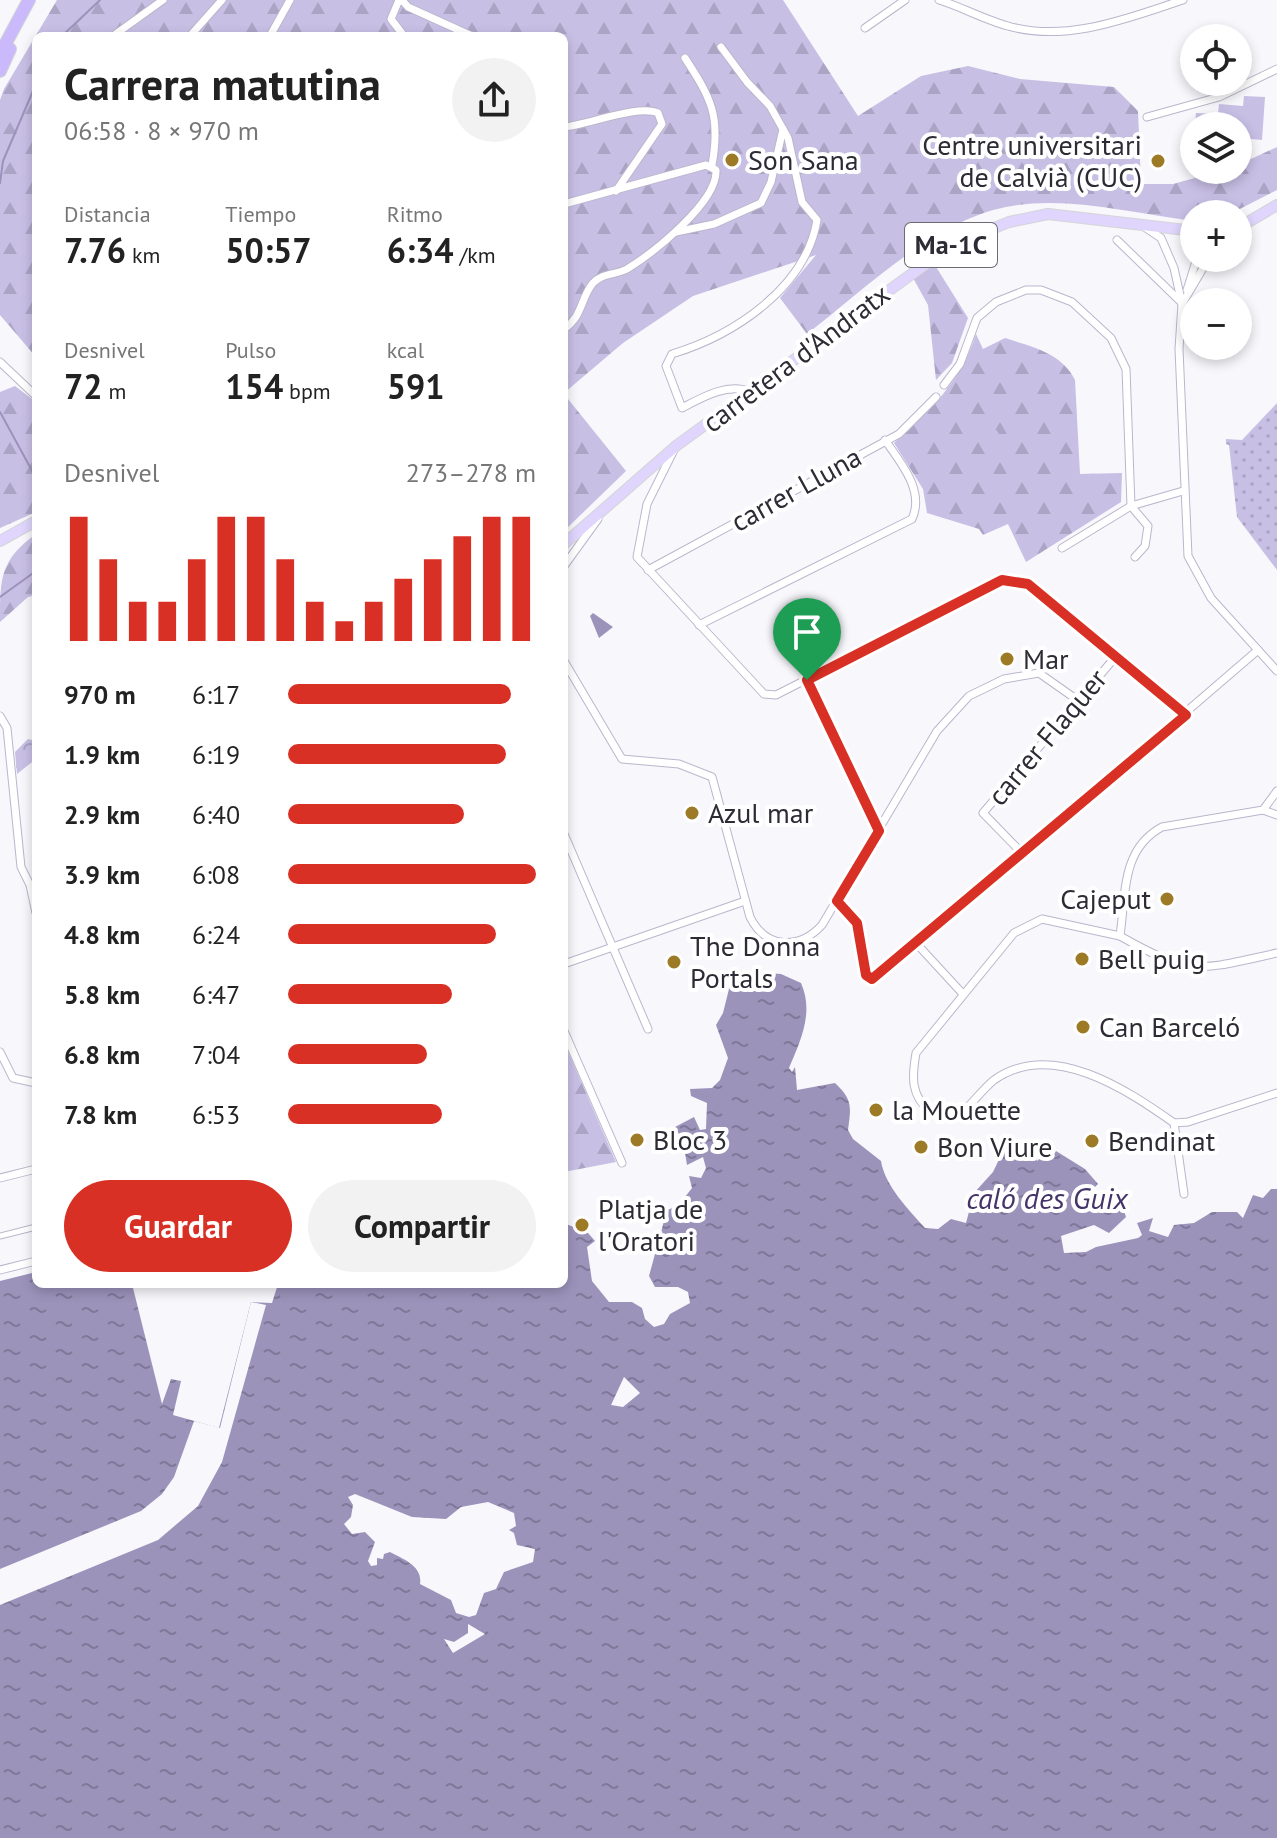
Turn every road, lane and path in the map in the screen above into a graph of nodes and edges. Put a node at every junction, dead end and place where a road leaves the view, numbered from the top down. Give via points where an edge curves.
1 (29, 0) edge
2 (163, 0) edge
3 (222, 0) edge
4 (290, 0) edge
5 (400, 0) edge
6 (905, 0) edge
7 (939, 0) edge
8 (1183, 0) edge
9 (18, 19) junction
10 (865, 28) dead end
11 (119, 32) edge
12 (194, 32) edge
13 (272, 32) edge
14 (401, 32) edge
15 (463, 32) edge
16 (721, 47) dead end
17 (0, 54) edge
18 (685, 58) dead end
19 (1277, 69) edge
20 (0, 71) edge
21 (1147, 117) dead end
22 (568, 126) edge
23 (783, 129) junction
24 (712, 165) junction
25 (616, 191) junction
26 (568, 203) edge
27 (1277, 205) edge
28 (1252, 220) edge
29 (1137, 222) junction
30 (1180, 229) edge
31 (674, 233) junction
32 (1117, 240) dead end
33 (1180, 295) edge
34 (1180, 302) edge
35 (568, 326) edge
36 (1180, 334) edge
37 (0, 362) edge
38 (944, 385) dead end
39 (32, 392) edge
40 (750, 392) junction
41 (936, 397) dead end
42 (885, 440) junction
43 (676, 446) junction
44 (1183, 491) junction
45 (610, 501) junction
46 (1131, 506) junction
47 (32, 523) edge
48 (568, 540) edge
49 (0, 541) edge
50 (1062, 548) dead end
51 (1135, 557) dead end
52 (568, 560) edge
53 (648, 570) junction
54 (699, 625) junction
55 (1258, 650) junction
56 (1117, 655) junction
57 (568, 668) edge
58 (1277, 671) edge
59 (807, 680) junction
60 (1076, 699) junction
61 (1186, 715) junction
62 (0, 716) edge
63 (1277, 791) edge
64 (1263, 810) junction
65 (1277, 815) edge
66 (879, 831) junction
67 (568, 843) edge
68 (1022, 853) junction
69 (32, 883) edge
70 (745, 901) junction
71 (837, 901) junction
72 (1120, 936) junction
73 (916, 943) junction
74 (613, 947) junction
75 (1277, 953) edge
76 (568, 963) edge
77 (962, 993) junction
78 (648, 1029) dead end
79 (568, 1040) edge
80 (0, 1052) edge
81 (32, 1082) edge
82 (1277, 1093) edge
83 (1174, 1123) junction
84 (622, 1163) dead end
85 (32, 1170) edge
86 (0, 1178) edge
87 (1184, 1194) dead end
88 (32, 1228) edge
89 (0, 1236) edge
90 (32, 1262) edge
91 (0, 1270) edge

1 - 9 highway
2 - 11 street
3 - 12 street
4 - 13 street
5 - 14 street via 391,19
5 - 15 street
6 - 10 street
7 - 8 street via 1008,26 1039,31 1094,28
9 - 17 highway
9 - 20 highway
16 - 23 street
18 - 24 street via 707,92 718,133
19 - 21 street via 1219,97
22 - 25 street via 622,114 658,113 662,124
23 - 31 street via 761,203 714,224
23 - 40 street via 792,147 802,202 817,220 813,242 799,268 762,308 706,343 672,354 666,366 682,408 710,393 742,388
24 - 25 street
24 - 31 street via 716,176 702,203
25 - 26 street
27 - 28 main road
29 - 30 main road, carretera d'Andratx / Ma-1C
29 - 33 street via 1161,238
29 - 40 main road, carretera d'Andratx / Ma-1C via 1048,214 970,236 925,260
31 - 35 street via 624,271 592,285 576,321
32 - 34 street
36 - 44 street
37 - 39 street
38 - 46 street via 960,364 977,318 996,302 1041,290 1072,302 1111,338 1126,369
40 - 43 main road, carretera d'Andratx / Ma-1C
41 - 42 street, carrer Lluna via 899,434
42 - 53 street, carrer Lluna
42 - 54 street via 908,473 916,497 912,519
43 - 45 main road, carretera d'Andratx / Ma-1C
43 - 53 street via 647,504 638,538 637,557
44 - 46 street
44 - 55 street via 1188,556 1211,598
45 - 48 main road, carretera d'Andratx / Ma-1C
45 - 52 street
46 - 50 street
46 - 51 street via 1148,526 1145,546
47 - 49 main road
53 - 54 street
54 - 59 street via 764,694 776,695
55 - 58 street
55 - 61 street
56 - 59 street via 1028,584 1002,580
56 - 60 street, carrer Flaquer
56 - 61 street
57 - 70 street via 622,759 679,764 712,777
59 - 66 street
60 - 66 street via 1039,673 1004,679 969,696 937,731
60 - 68 street, carrer Flaquer via 983,813
61 - 68 street
62 - 69 street via 7,728 21,867
63 - 64 street
64 - 65 street
64 - 72 street via 1162,827 1148,835 1130,863
66 - 71 street
67 - 74 street
68 - 73 street
70 - 71 street via 756,928 771,941 785,943 812,936
70 - 74 street
71 - 73 street via 857,923 866,975 872,979
72 - 75 street via 1179,966 1198,969
72 - 77 street via 1042,919 1014,933
73 - 77 street
74 - 76 street
74 - 78 street
77 - 83 street via 916,1053 915,1093 931,1112 964,1111 995,1080 1028,1066 1067,1068 1122,1086
79 - 84 street
80 - 81 street via 13,1078
82 - 83 street
83 - 87 street
85 - 86 street
88 - 89 street
90 - 91 street

